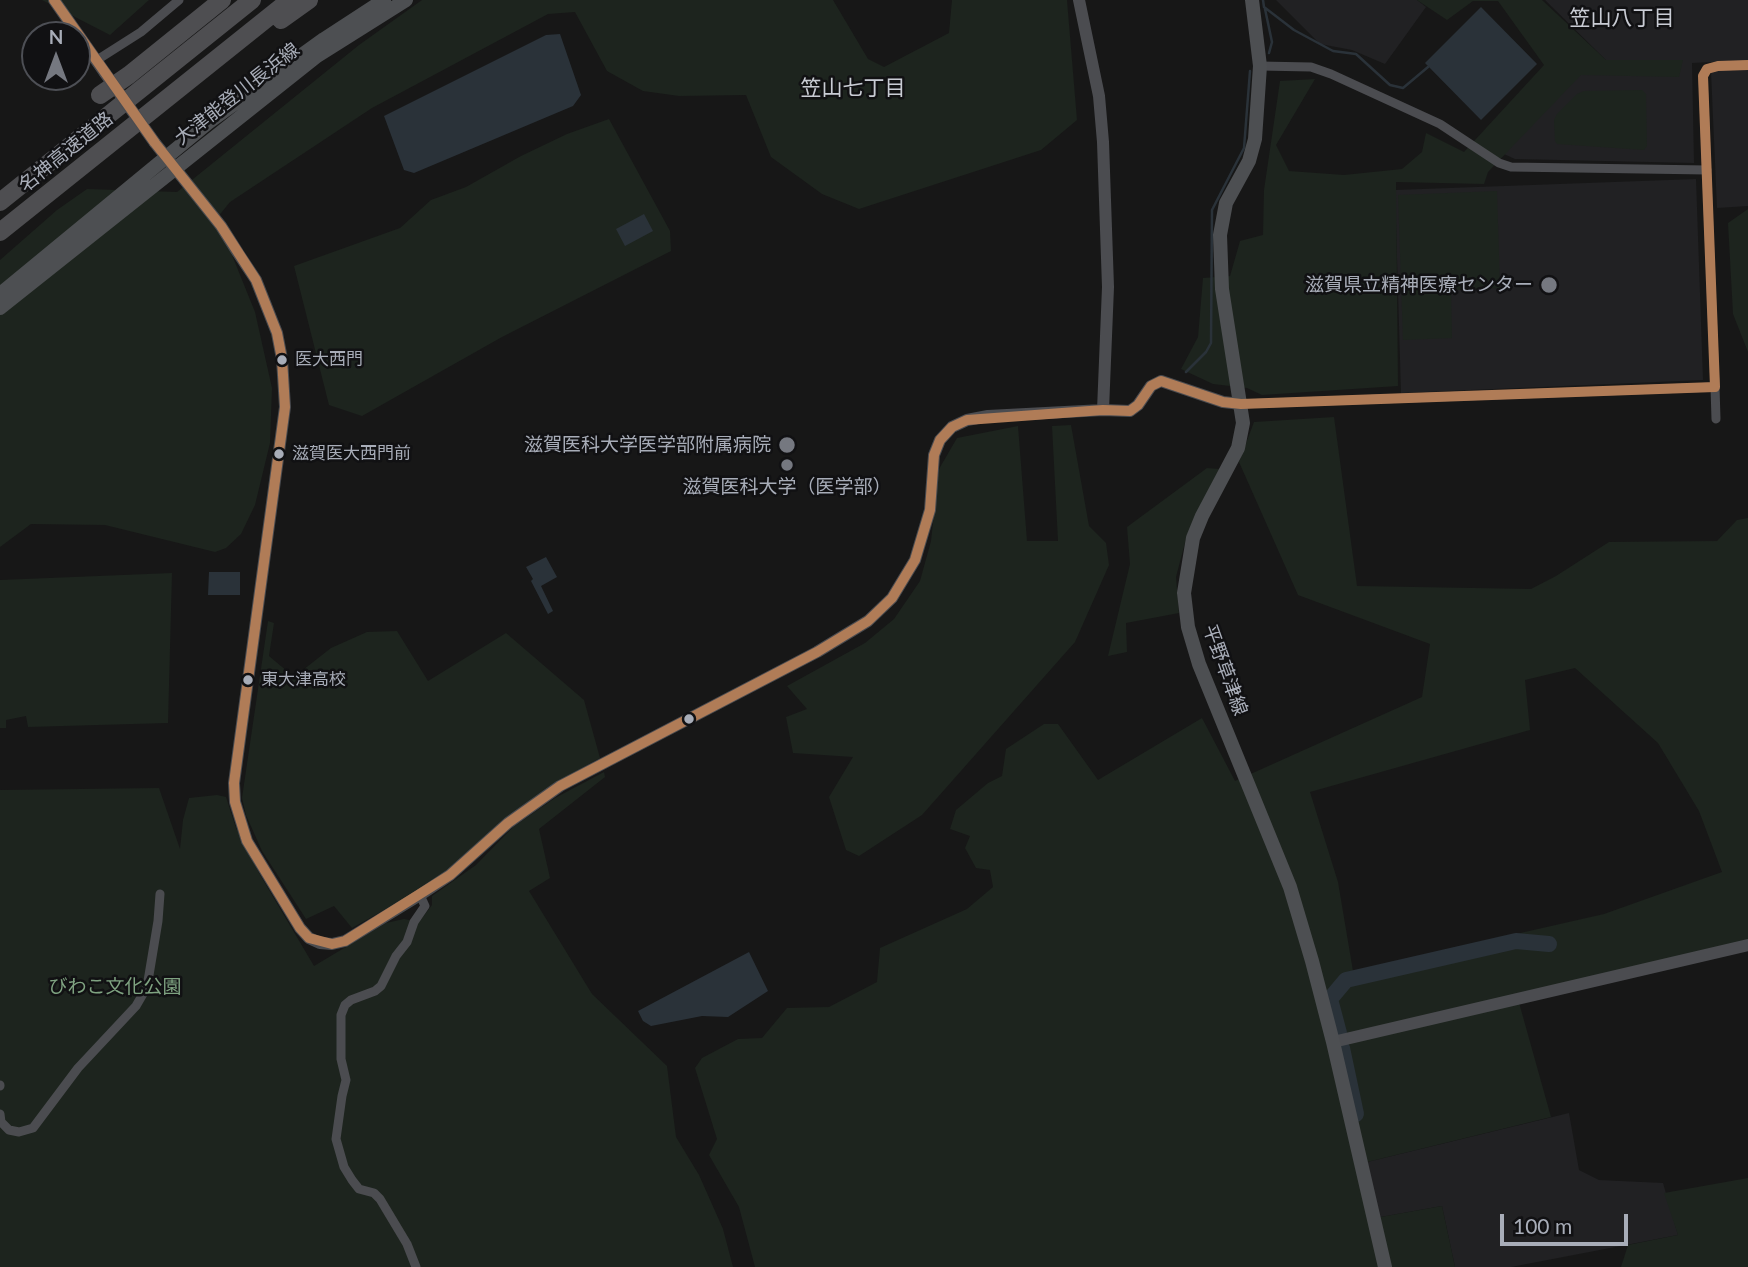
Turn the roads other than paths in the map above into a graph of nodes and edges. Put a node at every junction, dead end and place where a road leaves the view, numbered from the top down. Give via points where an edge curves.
1 (54, 0) edge
2 (179, 0) edge
3 (222, 0) edge
4 (252, 0) edge
5 (289, 0) edge
6 (310, 0) edge
7 (384, 0) edge
8 (406, 0) edge
9 (1079, 0) edge
10 (1252, 0) edge
11 (97, 60) junction
12 (1748, 65) edge
13 (1260, 66) junction
14 (186, 84) junction
15 (100, 95) dead end
16 (170, 163) junction
17 (1707, 170) junction
18 (0, 202) edge
19 (0, 232) edge
20 (0, 295) edge
21 (0, 308) edge
22 (1715, 387) junction
23 (1241, 404) junction
24 (1103, 410) junction
25 (1716, 419) dead end
26 (160, 894) dead end
27 (420, 895) junction
28 (1748, 945) edge
29 (1334, 1042) junction
30 (0, 1114) edge
31 (416, 1267) edge
32 (1385, 1267) edge

1 - 11 street
2 - 11 street
3 - 15 highway
4 - 18 highway, 名神高速道路
5 - 14 highway, 名神高速道路
6 - 14 highway
7 - 16 main road, 大津能登川長浜線 via 209,122
8 - 16 main road, 大津能登川長浜線 via 317,56
9 - 24 street via 1099,96 1103,142 1108,287
10 - 13 main road, 平野草津線
11 - 16 street, bridge
12 - 17 street via 1718,66 1707,69 1703,76
13 - 17 street via 1311,67 1331,75 1440,124 1511,167
13 - 23 main road, 平野草津線 via 1255,139 1249,161 1226,203 1220,235 1222,289
14 - 19 highway, 名神高速道路
16 - 20 main road, 大津能登川長浜線
16 - 21 main road, 大津能登川長浜線
16 - 27 street via 221,226 256,280 282,359 285,407 234,783 240,822 300,928 320,943 345,941
17 - 22 street
22 - 23 street
22 - 25 street
23 - 24 street via 1161,381 1130,411
23 - 29 main road, 平野草津線 via 1238,448 1193,538 1184,593 1188,627 1290,887
24 - 27 street via 988,416 952,428 934,455 930,510 915,559 892,598 868,621 560,786
26 - 30 street via 147,987 136,1006 78,1069 33,1128 9,1130
27 - 31 street via 425,906 381,986 351,1000 341,1015 346,1080 336,1139 352,1180 380,1199
28 - 29 street
29 - 32 main road, 平野草津線

